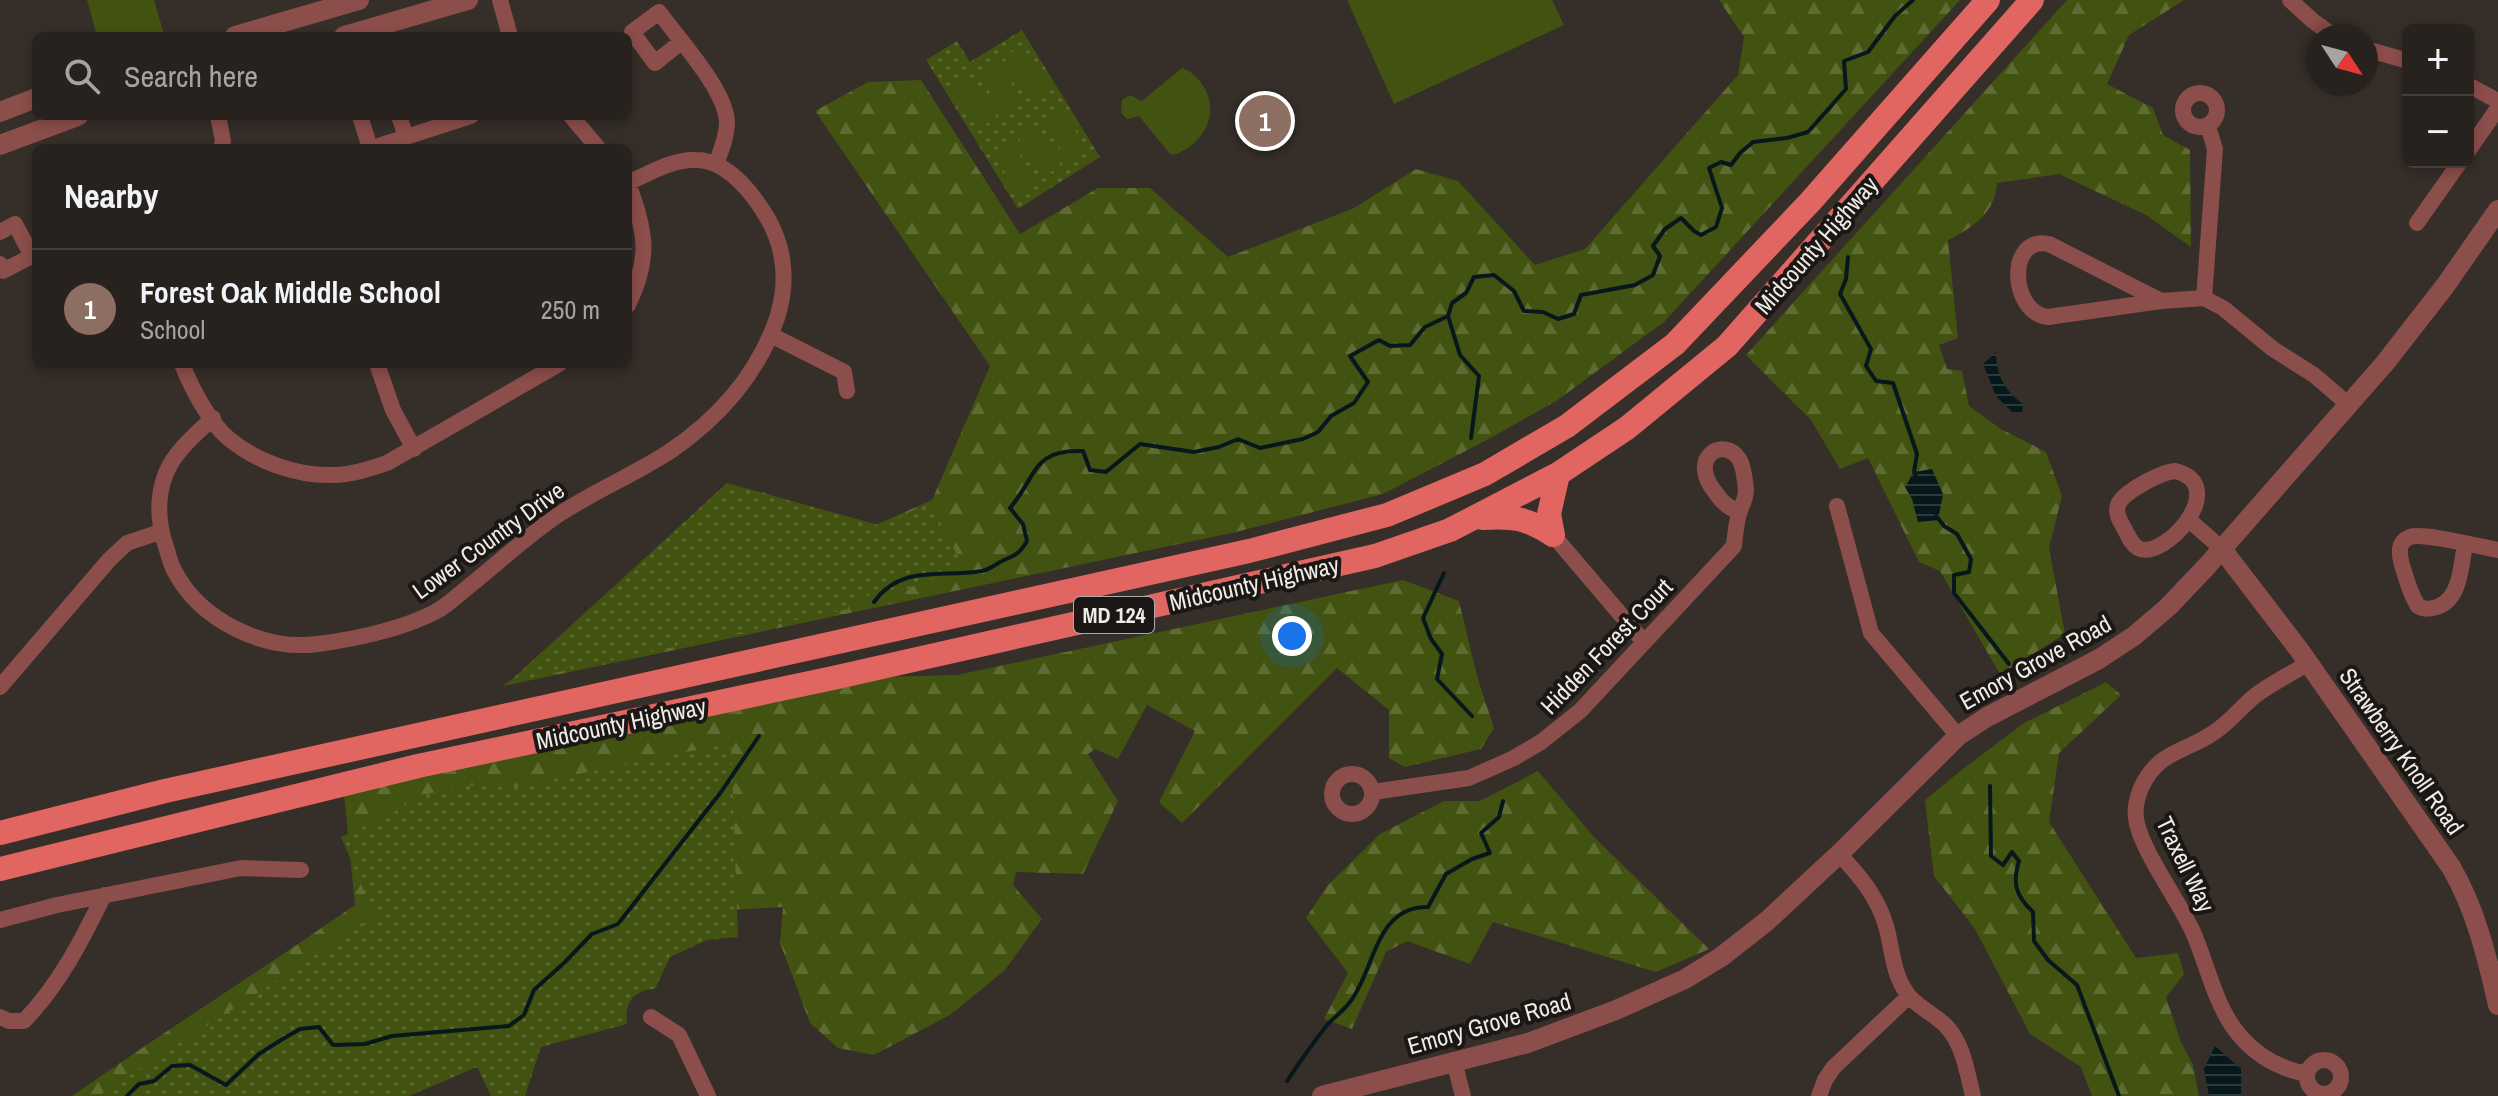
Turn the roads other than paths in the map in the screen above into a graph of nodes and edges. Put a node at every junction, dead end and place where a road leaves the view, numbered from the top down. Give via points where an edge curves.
1 (359, 0) edge
2 (468, 0) edge
3 (500, 0) edge
4 (1988, 0) edge
5 (2032, 0) edge
6 (2290, 0) edge
7 (2317, 24) edge
8 (249, 32) edge
9 (358, 32) edge
10 (509, 32) edge
11 (681, 42) dead end
12 (2378, 52) edge
13 (2402, 59) edge
14 (2474, 88) edge
15 (32, 100) edge
16 (2498, 101) edge
17 (2498, 108) edge
18 (0, 112) edge
19 (67, 120) edge
20 (219, 120) edge
21 (361, 120) edge
22 (400, 120) edge
23 (459, 120) edge
24 (574, 120) edge
25 (2208, 126) dead end
26 (406, 137) junction
27 (2474, 142) edge
28 (222, 144) edge
29 (370, 144) edge
30 (384, 144) edge
31 (595, 144) edge
32 (0, 145) edge
33 (716, 164) junction
34 (2456, 168) edge
35 (632, 181) edge
36 (632, 194) edge
37 (2498, 210) edge
38 (2417, 223) dead end
39 (0, 232) edge
40 (0, 264) edge
41 (632, 298) edge
42 (2204, 298) junction
43 (2161, 301) junction
44 (771, 335) junction
45 (184, 368) edge
46 (378, 368) edge
47 (548, 368) edge
48 (847, 391) dead end
49 (2349, 405) junction
50 (213, 418) junction
51 (414, 449) junction
52 (1558, 474) junction
53 (1837, 506) dead end
54 (1739, 511) dead end
55 (1475, 518) junction
56 (2188, 519) junction
57 (160, 532) junction
58 (1553, 535) junction
59 (2465, 544) junction
60 (2222, 549) junction
61 (2498, 550) edge
62 (1644, 642) junction
63 (2308, 663) junction
64 (0, 687) edge
65 (1958, 736) junction
66 (1373, 792) dead end
67 (0, 833) edge
68 (1839, 854) junction
69 (0, 869) edge
70 (301, 870) dead end
71 (104, 895) junction
72 (0, 920) edge
73 (2494, 972) edge
74 (1909, 996) junction
75 (2498, 1005) edge
76 (0, 1017) edge
77 (651, 1017) dead end
78 (1454, 1061) junction
79 (2307, 1074) dead end
80 (708, 1096) edge
81 (1322, 1096) edge
82 (1463, 1096) edge
83 (1819, 1096) edge
84 (1973, 1096) edge

1 - 8 street
2 - 9 street
3 - 10 street
4 - 67 main road, Midcounty Highway / MD 124 via 1810,202 1675,344 1567,426 1485,474 1387,515 1249,551 165,791
5 - 52 main road, Midcounty Highway / MD 124 via 1727,346 1627,428
6 - 7 street
11 - 33 street via 724,104 727,122
12 - 13 street
14 - 16 street
15 - 18 street
17 - 27 street
19 - 32 street
20 - 28 street
21 - 29 street
22 - 26 street
23 - 26 street
24 - 31 street
25 - 42 street via 2215,149
26 - 30 street
33 - 35 street via 681,162
33 - 44 street, Lower Country Drive via 758,203 778,237 783,297
34 - 38 street
36 - 41 street via 645,238
37 - 49 street, Emory Grove Road via 2417,324
39 - 40 street via 15,224 32,256 3,271
42 - 43 street
42 - 49 street
43 - 43 street via 2039,315 2023,300 2021,257 2033,244 2049,244
44 - 48 street via 844,372
44 - 57 street, Lower Country Drive via 754,368 698,430 558,515 438,611 403,626 317,644 264,640 224,623 196,601 175,572
45 - 50 street
46 - 51 street
47 - 51 street
49 - 60 street, Emory Grove Road
50 - 51 street via 227,437 250,452 303,472 361,471
50 - 57 street, Lower Country Drive via 180,449 166,472 159,501
52 - 55 main road, Midcounty Highway / MD 124
52 - 58 main road via 1549,514
53 - 65 street via 1871,633
54 - 62 street, Hidden Forest Court via 1731,551
55 - 58 main road via 1514,516
55 - 69 main road, Midcounty Highway / MD 124 via 1375,556 418,766
56 - 56 street via 2196,506 2196,487 2175,471 2128,493 2117,507 2130,540 2146,551 2160,547
56 - 60 street
57 - 64 street via 127,543 109,560
58 - 62 street
59 - 59 street via 2416,536 2402,543 2400,559 2418,606 2436,607 2452,596
59 - 61 street
60 - 63 street, Strawberry Knoll Road
60 - 65 street, Emory Grove Road via 2128,640
62 - 66 street, Hidden Forest Court via 1580,711 1514,758 1469,778
63 - 73 street, Strawberry Knoll Road via 2451,867
63 - 79 street, Traxell Way via 2259,693 2209,736 2161,759 2142,786 2136,814 2141,836 2193,932 2233,1027 2268,1060
65 - 68 street, Emory Grove Road
68 - 74 street via 1873,894 1893,967
68 - 78 street, Emory Grove Road via 1767,921 1685,979 1528,1043
70 - 71 street via 241,868
71 - 72 street
71 - 76 street via 70,961 39,1006 24,1021
73 - 75 street, Strawberry Knoll Road
74 - 83 street via 1833,1068
74 - 84 street via 1948,1028 1963,1053
77 - 80 street via 679,1035
78 - 81 street, Emory Grove Road
78 - 82 street

